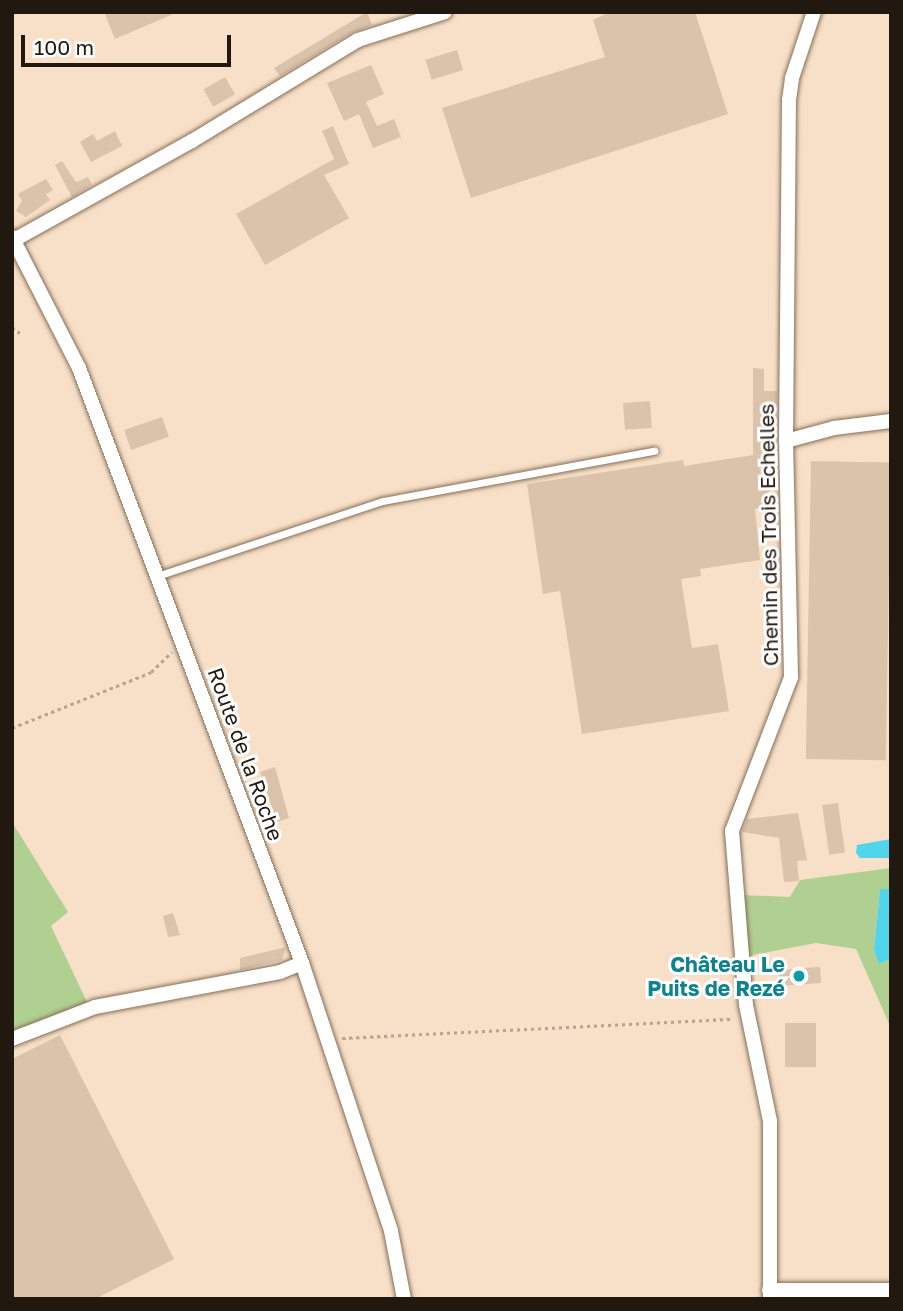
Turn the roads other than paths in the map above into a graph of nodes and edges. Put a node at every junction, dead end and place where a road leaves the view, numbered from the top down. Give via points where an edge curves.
1 (444, 12) edge
2 (814, 12) edge
3 (13, 239) edge
4 (891, 421) edge
5 (786, 441) junction
6 (654, 451) dead end
7 (157, 576) junction
8 (302, 963) junction
9 (12, 1040) edge
10 (891, 1290) edge
11 (770, 1295) edge
12 (404, 1299) edge

1 - 3 street via 358,40 192,141
2 - 5 street, Chemin des Trois Echelles via 789,100
3 - 7 street, Route de la Roche via 79,368
4 - 5 street via 834,428
5 - 11 street, Chemin des Trois Echelles via 791,677 732,831 748,1019 770,1121
6 - 7 lane via 383,501
7 - 8 street, Route de la Roche
8 - 9 street via 280,972 95,1007
8 - 12 street, Route de la Roche via 391,1231
10 - 11 street

